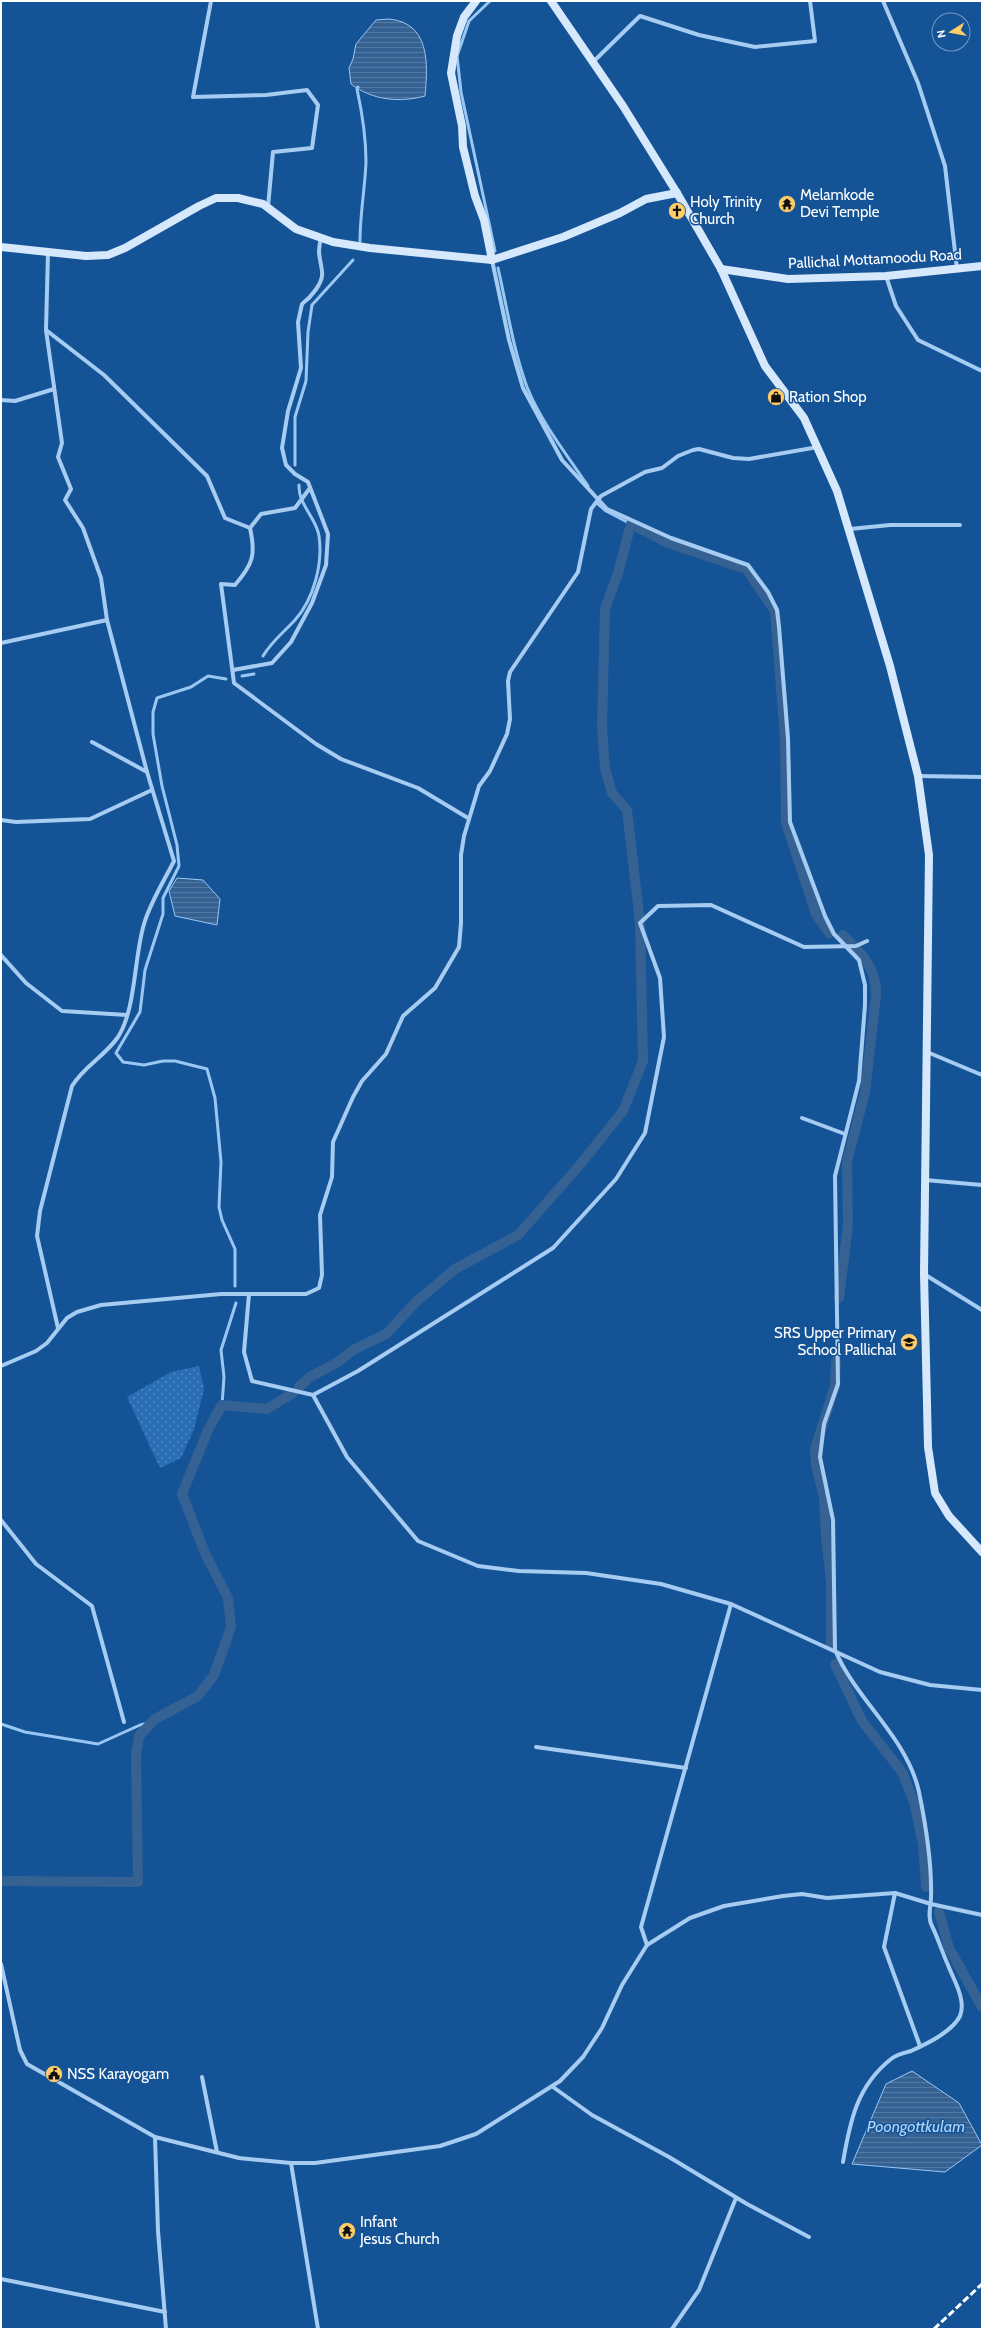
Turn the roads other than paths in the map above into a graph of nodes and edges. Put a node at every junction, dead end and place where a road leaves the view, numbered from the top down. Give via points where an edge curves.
1 (211, 1) edge
2 (476, 1) edge
3 (551, 1) edge
4 (810, 1) edge
5 (882, 1) edge
6 (593, 62) junction
7 (677, 193) junction
8 (268, 208) junction
9 (321, 238) junction
10 (1, 247) edge
11 (48, 252) junction
12 (492, 260) junction
13 (982, 266) edge
14 (721, 269) junction
15 (957, 269) junction
16 (886, 276) junction
17 (46, 330) junction
18 (982, 371) edge
19 (54, 389) junction
20 (1, 400) edge
21 (818, 447) junction
22 (310, 488) junction
23 (598, 500) junction
24 (960, 525) dead end
25 (250, 528) junction
26 (850, 529) junction
27 (107, 620) junction
28 (1, 643) edge
29 (233, 670) junction
30 (92, 742) dead end
31 (146, 772) junction
32 (918, 776) junction
33 (982, 777) edge
34 (152, 790) junction
35 (468, 818) junction
36 (1, 820) edge
37 (867, 941) dead end
38 (845, 946) junction
39 (1, 955) edge
40 (127, 1015) junction
41 (927, 1052) junction
42 (982, 1074) edge
43 (802, 1118) dead end
44 (845, 1134) junction
45 (925, 1180) junction
46 (982, 1185) edge
47 (924, 1274) junction
48 (249, 1294) junction
49 (982, 1310) edge
50 (58, 1328) junction
51 (1, 1366) edge
52 (313, 1395) junction
53 (1, 1520) edge
54 (982, 1552) edge
55 (731, 1604) junction
56 (835, 1650) junction
57 (982, 1690) edge
58 (124, 1722) dead end
59 (536, 1747) dead end
60 (686, 1768) junction
61 (894, 1893) junction
62 (931, 1904) junction
63 (982, 1915) edge
64 (648, 1945) junction
65 (1, 1964) edge
66 (920, 2046) junction
67 (202, 2077) dead end
68 (553, 2087) junction
69 (155, 2137) junction
70 (217, 2152) junction
71 (843, 2162) dead end
72 (291, 2163) junction
73 (736, 2198) junction
74 (809, 2237) dead end
75 (1, 2279) edge
76 (165, 2312) junction
77 (166, 2329) edge
78 (318, 2329) edge
79 (672, 2329) edge

1 - 8 street via 193,97 266,95 307,90 318,105 312,148 273,152
2 - 12 street via 464,17 457,36 451,73 462,126 462,147 484,220
3 - 6 street
4 - 6 street via 815,41 755,47 699,35 640,16
5 - 15 street via 918,83 945,166
6 - 7 street
7 - 12 street via 646,199 563,237
7 - 14 street
8 - 9 street via 296,229
8 - 11 street via 250,200 216,198 108,255 86,256
9 - 12 street via 370,248
9 - 22 street via 318,251 323,273 313,296 302,304 298,322 300,368 288,410 282,448 286,465 308,482
10 - 11 street
11 - 17 street
12 - 23 street via 509,340 523,388 562,460
13 - 15 street, Pallichal Mottamoodu Road
14 - 16 street, Pallichal Mottamoodu Road via 788,279
14 - 21 street via 765,366 804,418
15 - 16 street, Pallichal Mottamoodu Road
16 - 18 street via 896,306 918,340
17 - 19 street
17 - 25 street via 104,375 207,476 225,518
19 - 20 street via 15,401
19 - 27 street via 62,443 58,457 70,489 65,500 83,528 101,578
21 - 23 street via 749,459 733,458 699,449 692,450 678,456 662,468 645,472 618,486
21 - 26 street
22 - 25 street via 295,508 261,514
22 - 29 street via 328,534 326,565 312,603 291,642 272,663
23 - 35 street via 591,509 578,572 510,672 510,719 507,734 480,786
23 - 38 street via 607,510 671,538 748,565 768,592 777,610 779,627 788,738 790,822 825,916 834,934
24 - 26 street via 890,525
25 - 29 street via 255,549 248,570 236,585 221,584
26 - 32 street via 890,666
27 - 28 street
27 - 31 street
29 - 35 street via 234,683 316,744 341,759 418,788
30 - 31 street
31 - 34 street
32 - 33 street
32 - 41 street via 929,855
34 - 36 street via 90,819 16,822
34 - 40 street via 174,861 144,924
35 - 48 street via 461,855 459,947 435,988 403,1016 386,1054 362,1081 353,1097 333,1142 332,1178 320,1215 320,1288 306,1294
37 - 38 street via 856,946
38 - 44 street via 859,960 865,985 866,1005 859,1081
38 - 52 street via 804,947 711,906 658,906 640,923 660,978 664,1037 645,1133 616,1179 553,1248 358,1371
39 - 40 street via 26,983 62,1011
40 - 50 street via 118,1037 98,1059 80,1073 72,1086 40,1211 37,1236
41 - 42 street
41 - 45 street
43 - 44 street
44 - 56 street via 835,1176 838,1384 824,1424 820,1457 833,1520
45 - 46 street
45 - 47 street
47 - 49 street
47 - 54 street via 928,1447 935,1493 949,1516
48 - 50 street via 165,1298 101,1305 77,1312
48 - 52 street via 244,1352 252,1381
50 - 51 street via 47,1344
52 - 55 street via 347,1456 418,1541 478,1566 519,1571 586,1573 661,1584
53 - 58 street via 36,1564 92,1606
55 - 56 street
55 - 60 street
56 - 57 street via 880,1672 930,1684
56 - 62 street via 842,1667 903,1753 918,1790 927,1837 932,1882
59 - 60 street
60 - 64 street via 641,1927
61 - 62 street
61 - 64 street via 827,1898 802,1894 744,1902 690,1918
61 - 66 street via 884,1947
62 - 63 street
62 - 66 street via 929,1908 932,1926 959,1992 962,2008 959,2017 950,2027
64 - 68 street via 622,1985 602,2028 583,2057
65 - 69 street via 20,2050 27,2064
66 - 71 street via 892,2058 866,2082 852,2118
67 - 70 street
68 - 72 street via 533,2096 489,2127 457,2142 349,2158
68 - 73 street via 592,2115 669,2157
69 - 70 street
69 - 76 street via 158,2231
70 - 72 street via 239,2158
72 - 78 street
73 - 74 street
73 - 79 street via 699,2290
75 - 76 street
76 - 77 street

